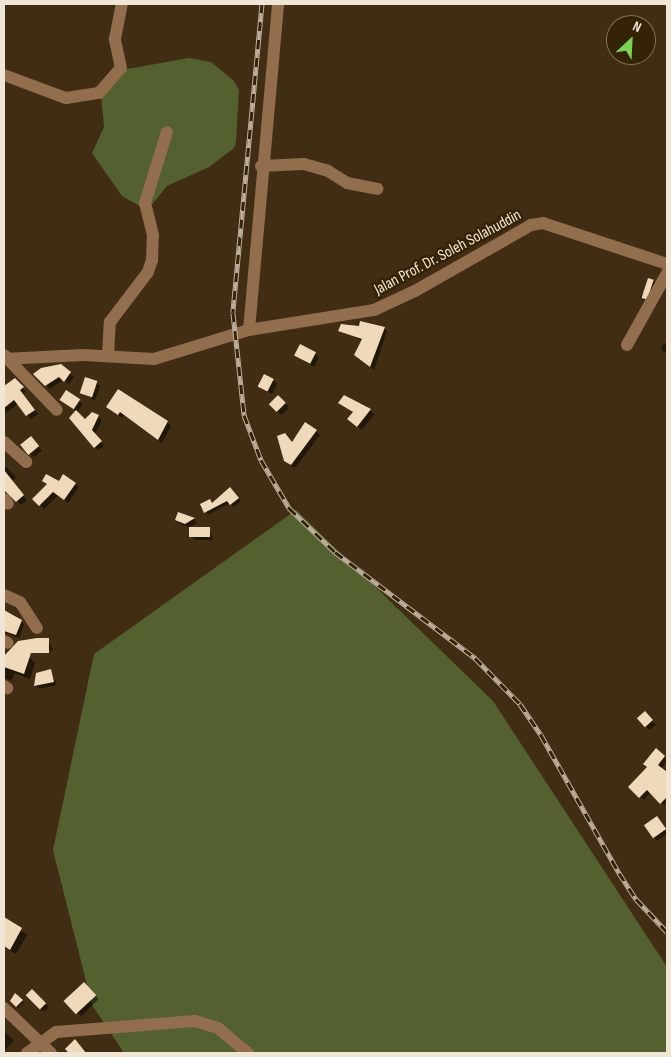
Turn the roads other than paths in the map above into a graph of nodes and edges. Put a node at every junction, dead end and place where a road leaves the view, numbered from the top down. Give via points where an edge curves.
1 (122, 4) edge
2 (278, 4) edge
3 (4, 75) edge
4 (167, 132) dead end
5 (261, 166) junction
6 (377, 189) dead end
7 (667, 264) edge
8 (667, 273) edge
9 (250, 330) junction
10 (627, 344) dead end
11 (108, 356) junction
12 (5, 357) edge
13 (57, 410) dead end
14 (4, 442) edge
15 (26, 462) dead end
16 (4, 595) edge
17 (37, 628) dead end
18 (4, 1008) edge
19 (40, 1042) junction
20 (27, 1053) edge
21 (51, 1053) edge
22 (248, 1053) edge

1 - 3 street via 115,29 120,68 99,93 66,98
2 - 5 street
4 - 11 street via 145,203 153,235 152,260 148,272 110,322
5 - 6 street via 304,164 328,171 347,183
5 - 9 street
7 - 9 street, Jalan Prof. Dr. Soleh Solahuddin via 543,223 531,226 415,292 374,310
8 - 10 street
9 - 11 street, Jalan Prof. Dr. Soleh Solahuddin via 154,359
11 - 12 street, Jalan Prof. Dr. Soleh Solahuddin
12 - 13 street
14 - 15 street
16 - 17 street via 20,602
18 - 19 street
19 - 20 street
19 - 21 street
19 - 22 street via 56,1032 195,1022 218,1028

